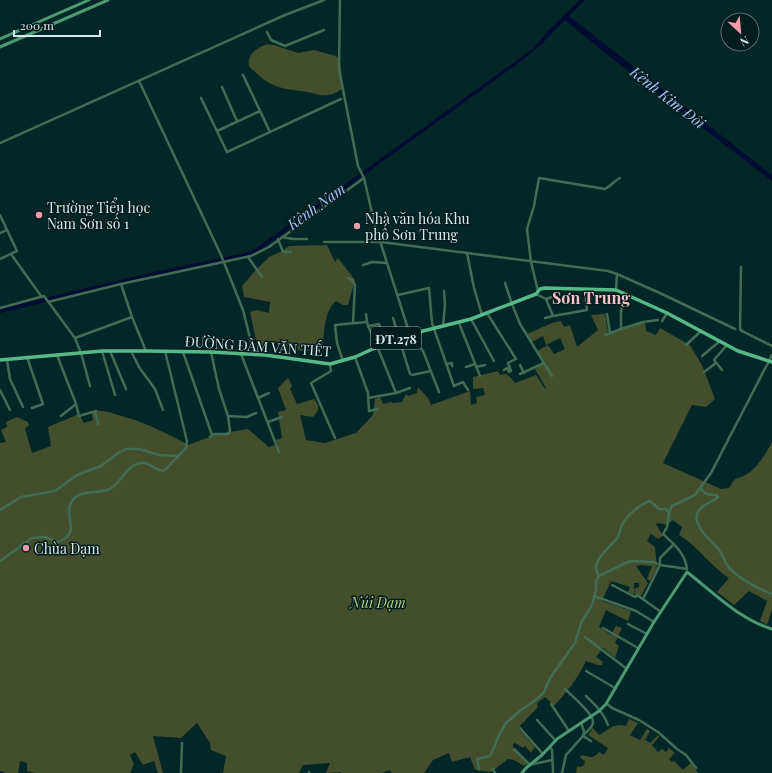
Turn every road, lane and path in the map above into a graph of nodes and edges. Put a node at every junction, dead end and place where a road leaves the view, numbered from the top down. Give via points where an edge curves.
1 (89, 0) edge
2 (108, 0) edge
3 (324, 0) edge
4 (340, 0) edge
5 (324, 30) dead end
6 (267, 32) dead end
7 (0, 39) edge
8 (0, 47) edge
9 (243, 74) dead end
10 (139, 81) junction
11 (222, 87) dead end
12 (201, 98) dead end
13 (341, 99) dead end
14 (260, 111) junction
15 (238, 121) junction
16 (217, 131) junction
17 (270, 132) junction
18 (0, 144) edge
19 (364, 178) junction
20 (620, 178) dead end
21 (0, 215) edge
22 (7, 230) junction
23 (0, 233) edge
24 (281, 237) junction
25 (278, 239) junction
26 (307, 239) dead end
27 (324, 242) dead end
28 (381, 242) junction
29 (291, 252) dead end
30 (467, 253) junction
31 (11, 254) junction
32 (248, 257) junction
33 (0, 259) edge
34 (224, 262) junction
35 (531, 262) junction
36 (387, 263) junction
37 (363, 265) dead end
38 (741, 267) dead end
39 (618, 274) junction
40 (262, 277) dead end
41 (348, 278) dead end
42 (505, 283) dead end
43 (121, 284) junction
44 (585, 290) junction
45 (616, 290) junction
46 (444, 291) dead end
47 (537, 293) junction
48 (625, 294) junction
49 (398, 295) junction
50 (42, 296) junction
51 (552, 297) dead end
52 (546, 299) junction
53 (48, 302) junction
54 (512, 304) junction
55 (0, 308) edge
56 (487, 313) junction
57 (667, 313) junction
58 (366, 314) dead end
59 (607, 314) dead end
60 (482, 315) junction
61 (553, 316) junction
62 (132, 317) junction
63 (394, 318) dead end
64 (545, 318) dead end
65 (471, 319) junction
66 (658, 320) dead end
67 (662, 321) dead end
68 (367, 322) junction
69 (459, 322) junction
70 (353, 323) junction
71 (368, 326) junction
72 (443, 326) junction
73 (433, 328) junction
74 (381, 329) dead end
75 (621, 329) junction
76 (735, 329) dead end
77 (701, 330) junction
78 (610, 333) junction
79 (410, 335) junction
80 (605, 335) dead end
81 (399, 337) junction
82 (75, 338) junction
83 (720, 341) junction
84 (686, 345) dead end
85 (727, 345) junction
86 (377, 346) junction
87 (772, 346) edge
88 (131, 350) junction
89 (146, 350) junction
90 (102, 351) junction
91 (110, 351) junction
92 (165, 351) junction
93 (183, 352) junction
94 (211, 352) junction
95 (81, 353) junction
96 (241, 354) junction
97 (57, 355) junction
98 (254, 355) junction
99 (772, 355) edge
100 (702, 356) dead end
101 (355, 357) junction
102 (27, 358) junction
103 (0, 360) edge
104 (7, 360) junction
105 (343, 361) junction
106 (494, 361) dead end
107 (771, 362) edge
108 (544, 363) junction
109 (716, 363) junction
110 (330, 364) junction
111 (446, 364) junction
112 (475, 364) junction
113 (485, 365) dead end
114 (520, 365) dead end
115 (452, 366) dead end
116 (466, 367) dead end
117 (476, 367) junction
118 (504, 370) dead end
119 (722, 370) dead end
120 (431, 371) junction
121 (704, 372) dead end
122 (480, 376) dead end
123 (552, 376) dead end
124 (90, 386) dead end
125 (410, 388) dead end
126 (126, 389) dead end
127 (0, 390) edge
128 (468, 390) dead end
129 (439, 392) dead end
130 (269, 393) dead end
131 (396, 393) junction
132 (115, 395) dead end
133 (258, 398) junction
134 (368, 398) junction
135 (76, 404) junction
136 (23, 407) dead end
137 (32, 408) dead end
138 (378, 409) dead end
139 (10, 410) dead end
140 (163, 410) dead end
141 (256, 413) dead end
142 (61, 416) dead end
143 (228, 416) junction
144 (282, 417) dead end
145 (268, 422) junction
146 (98, 424) dead end
147 (335, 438) dead end
148 (279, 452) dead end
149 (178, 456) junction
150 (701, 488) junction
151 (0, 510) edge
152 (669, 513) junction
153 (674, 544) junction
154 (0, 561) edge
155 (660, 565) junction
156 (687, 570) junction
157 (599, 576) junction
158 (612, 585) dead end
159 (772, 594) edge
160 (594, 596) junction
161 (643, 599) junction
162 (661, 612) junction
163 (654, 622) junction
164 (628, 624) dead end
165 (604, 628) dead end
166 (772, 629) edge
167 (647, 634) junction
168 (585, 637) dead end
169 (638, 648) junction
170 (627, 669) junction
171 (586, 671) dead end
172 (615, 688) junction
173 (565, 689) dead end
174 (586, 696) dead end
175 (606, 703) junction
176 (551, 704) dead end
177 (600, 710) junction
178 (591, 716) junction
179 (537, 720) dead end
180 (580, 723) junction
181 (608, 725) dead end
182 (520, 728) dead end
183 (569, 731) junction
184 (583, 736) junction
185 (556, 741) junction
186 (591, 741) dead end
187 (182, 743) dead end
188 (550, 746) junction
189 (514, 749) dead end
190 (543, 754) junction
191 (552, 760) junction
192 (529, 765) junction
193 (696, 768) dead end
194 (478, 769) dead end
195 (493, 769) dead end
196 (181, 773) edge
197 (495, 773) edge
198 (522, 773) edge
199 (553, 773) edge
200 (562, 773) edge

1 - 7 street
2 - 8 street
3 - 10 street
4 - 19 street via 339,68 358,166
5 - 6 street via 285,46 271,40
9 - 14 street
10 - 18 street
10 - 34 street
11 - 15 street
12 - 16 street
13 - 17 street
14 - 15 street
14 - 17 street
15 - 16 street
16 - 17 street via 227,152
19 - 24 street
19 - 28 street
20 - 35 street via 605,189 539,178 527,229
21 - 22 street
22 - 23 street
22 - 31 street via 17,251
24 - 25 street
24 - 26 street
25 - 29 street via 283,252
25 - 32 street via 262,251
27 - 28 street
28 - 30 street
28 - 36 street
30 - 35 street
30 - 60 street
31 - 33 street
31 - 50 street
32 - 34 street
32 - 40 street
34 - 43 street
34 - 98 street via 243,310
35 - 39 street
35 - 47 street
36 - 37 street via 372,262
36 - 49 street
38 - 87 street via 740,329
39 - 45 street
39 - 76 street
41 - 70 street via 355,285
42 - 54 street
43 - 53 street
43 - 62 street
44 - 45 main road, ĐƯỜNG ĐÀM VĂN TIẾT / ĐT.278
44 - 47 main road, ĐƯỜNG ĐÀM VĂN TIẾT / ĐT.278 via 545,288
44 - 61 street via 587,310
45 - 48 main road, ĐƯỜNG ĐÀM VĂN TIẾT / ĐT.278
46 - 72 street
47 - 52 street
47 - 54 main road, ĐƯỜNG ĐÀM VĂN TIẾT / ĐT.278
48 - 57 main road, ĐƯỜNG ĐÀM VĂN TIẾT / ĐT.278
48 - 75 street via 621,311
49 - 73 street via 429,288
49 - 79 street
50 - 53 street
50 - 55 street
51 - 52 street
52 - 61 street
53 - 82 street
54 - 56 main road, ĐƯỜNG ĐÀM VĂN TIẾT / ĐT.278
54 - 108 street via 520,324
56 - 60 main road, ĐƯỜNG ĐÀM VĂN TIẾT / ĐT.278
56 - 118 street via 516,359 508,363 511,371 507,368
57 - 67 street
57 - 77 main road, ĐƯỜNG ĐÀM VĂN TIẾT / ĐT.278
58 - 68 street
59 - 78 street
60 - 65 main road, ĐƯỜNG ĐÀM VĂN TIẾT / ĐT.278
61 - 64 street
62 - 82 street
62 - 89 street
63 - 81 street
65 - 69 main road, ĐƯỜNG ĐÀM VĂN TIẾT / ĐT.278
65 - 106 street
66 - 75 street
68 - 70 street
68 - 71 street
69 - 72 main road, ĐƯỜNG ĐÀM VĂN TIẾT / ĐT.278
69 - 112 street
70 - 105 street via 335,325 336,343
71 - 74 street via 379,324
71 - 86 street
72 - 73 main road, ĐƯỜNG ĐÀM VĂN TIẾT / ĐT.278
73 - 79 main road, ĐƯỜNG ĐÀM VĂN TIẾT / ĐT.278
73 - 111 street
75 - 78 street
77 - 83 main road, ĐƯỜNG ĐÀM VĂN TIẾT / ĐT.278
77 - 84 street
78 - 80 street
79 - 81 main road, ĐƯỜNG ĐÀM VĂN TIẾT / ĐT.278
79 - 120 street via 423,351
81 - 86 main road, ĐƯỜNG ĐÀM VĂN TIẾT / ĐT.278
81 - 120 street via 411,374
82 - 95 street
83 - 85 main road, ĐƯỜNG ĐÀM VĂN TIẾT / ĐT.278
83 - 100 street
85 - 107 main road, ĐƯỜNG ĐÀM VĂN TIẾT / ĐT.278
85 - 109 street via 714,360
86 - 101 main road, ĐƯỜNG ĐÀM VĂN TIẾT / ĐT.278
86 - 131 street
88 - 89 main road, ĐƯỜNG ĐÀM VĂN TIẾT / ĐT.278
88 - 91 main road, ĐƯỜNG ĐÀM VĂN TIẾT / ĐT.278
88 - 140 street via 139,367 155,389
89 - 92 main road, ĐƯỜNG ĐÀM VĂN TIẾT / ĐT.278
90 - 91 main road, ĐƯỜNG ĐÀM VĂN TIẾT / ĐT.278
90 - 95 main road, ĐƯỜNG ĐÀM VĂN TIẾT / ĐT.278
90 - 132 street
91 - 126 street
92 - 93 main road, ĐƯỜNG ĐÀM VĂN TIẾT / ĐT.278
92 - 149 street via 187,441 187,447
93 - 94 main road, ĐƯỜNG ĐÀM VĂN TIẾT / ĐT.278
93 - 143 street via 211,436 230,433
94 - 96 main road, ĐƯỜNG ĐÀM VĂN TIẾT / ĐT.278
94 - 143 street
95 - 97 main road, ĐƯỜNG ĐÀM VĂN TIẾT / ĐT.278
95 - 124 street
96 - 98 main road, ĐƯỜNG ĐÀM VĂN TIẾT / ĐT.278
96 - 133 street
97 - 102 main road, ĐƯỜNG ĐÀM VĂN TIẾT / ĐT.278
97 - 135 street
98 - 110 main road, ĐƯỜNG ĐÀM VĂN TIẾT / ĐT.278
99 - 107 street
101 - 105 main road, ĐƯỜNG ĐÀM VĂN TIẾT / ĐT.278
101 - 134 street
102 - 104 main road, ĐƯỜNG ĐÀM VĂN TIẾT / ĐT.278
102 - 137 street via 43,404
103 - 104 main road, ĐƯỜNG ĐÀM VĂN TIẾT / ĐT.278
104 - 136 street via 10,379
105 - 110 main road, ĐƯỜNG ĐÀM VĂN TIẾT / ĐT.278
107 - 150 street
108 - 114 street via 522,374
108 - 123 street
109 - 119 street
109 - 121 street
110 - 147 street via 332,371 311,384
111 - 115 street via 452,363
111 - 128 street via 454,386 463,382
112 - 116 street
112 - 117 street
113 - 117 street
117 - 122 street
120 - 129 street
125 - 131 street
127 - 139 street
130 - 133 street
131 - 134 street
133 - 145 street
134 - 138 street via 369,411
135 - 142 street
135 - 146 street via 79,416 95,412
141 - 143 street via 247,417
144 - 145 street
145 - 148 street
149 - 151 street via 126,449 101,466 77,475 55,491 21,497
149 - 154 street via 162,471 145,462 136,464 110,489 78,496 69,507 71,528 66,537 57,542 45,537 32,538
150 - 152 street via 693,496 675,504
150 - 159 street via 707,495 718,497 697,513 704,535 718,549 732,571 747,582
152 - 153 street via 663,534
152 - 157 street via 650,501 631,514 598,561
153 - 155 street via 660,558
153 - 156 street via 682,555
155 - 156 street
155 - 157 street via 654,562 630,561
155 - 161 street
156 - 162 street
156 - 166 street via 744,617
157 - 160 street
158 - 161 street
160 - 163 street via 636,611
160 - 194 street via 575,643 550,678 544,692 506,723 492,754 476,759
161 - 162 street
162 - 163 street
163 - 167 street
164 - 167 street
165 - 169 street
167 - 169 street
168 - 170 street
169 - 170 street
170 - 172 street
171 - 172 street
172 - 175 street
173 - 178 street
174 - 177 street
175 - 177 street
175 - 193 street via 658,732 686,754
176 - 183 street
177 - 178 street
177 - 181 street
178 - 180 street
178 - 184 street via 592,726
179 - 185 street
180 - 183 street
180 - 184 street
182 - 190 street
183 - 185 street
184 - 186 street
184 - 200 street via 566,755
185 - 188 street
187 - 196 street
188 - 190 street
188 - 191 street
189 - 192 street
190 - 192 street
191 - 192 street
191 - 199 street
192 - 198 street
195 - 197 street

